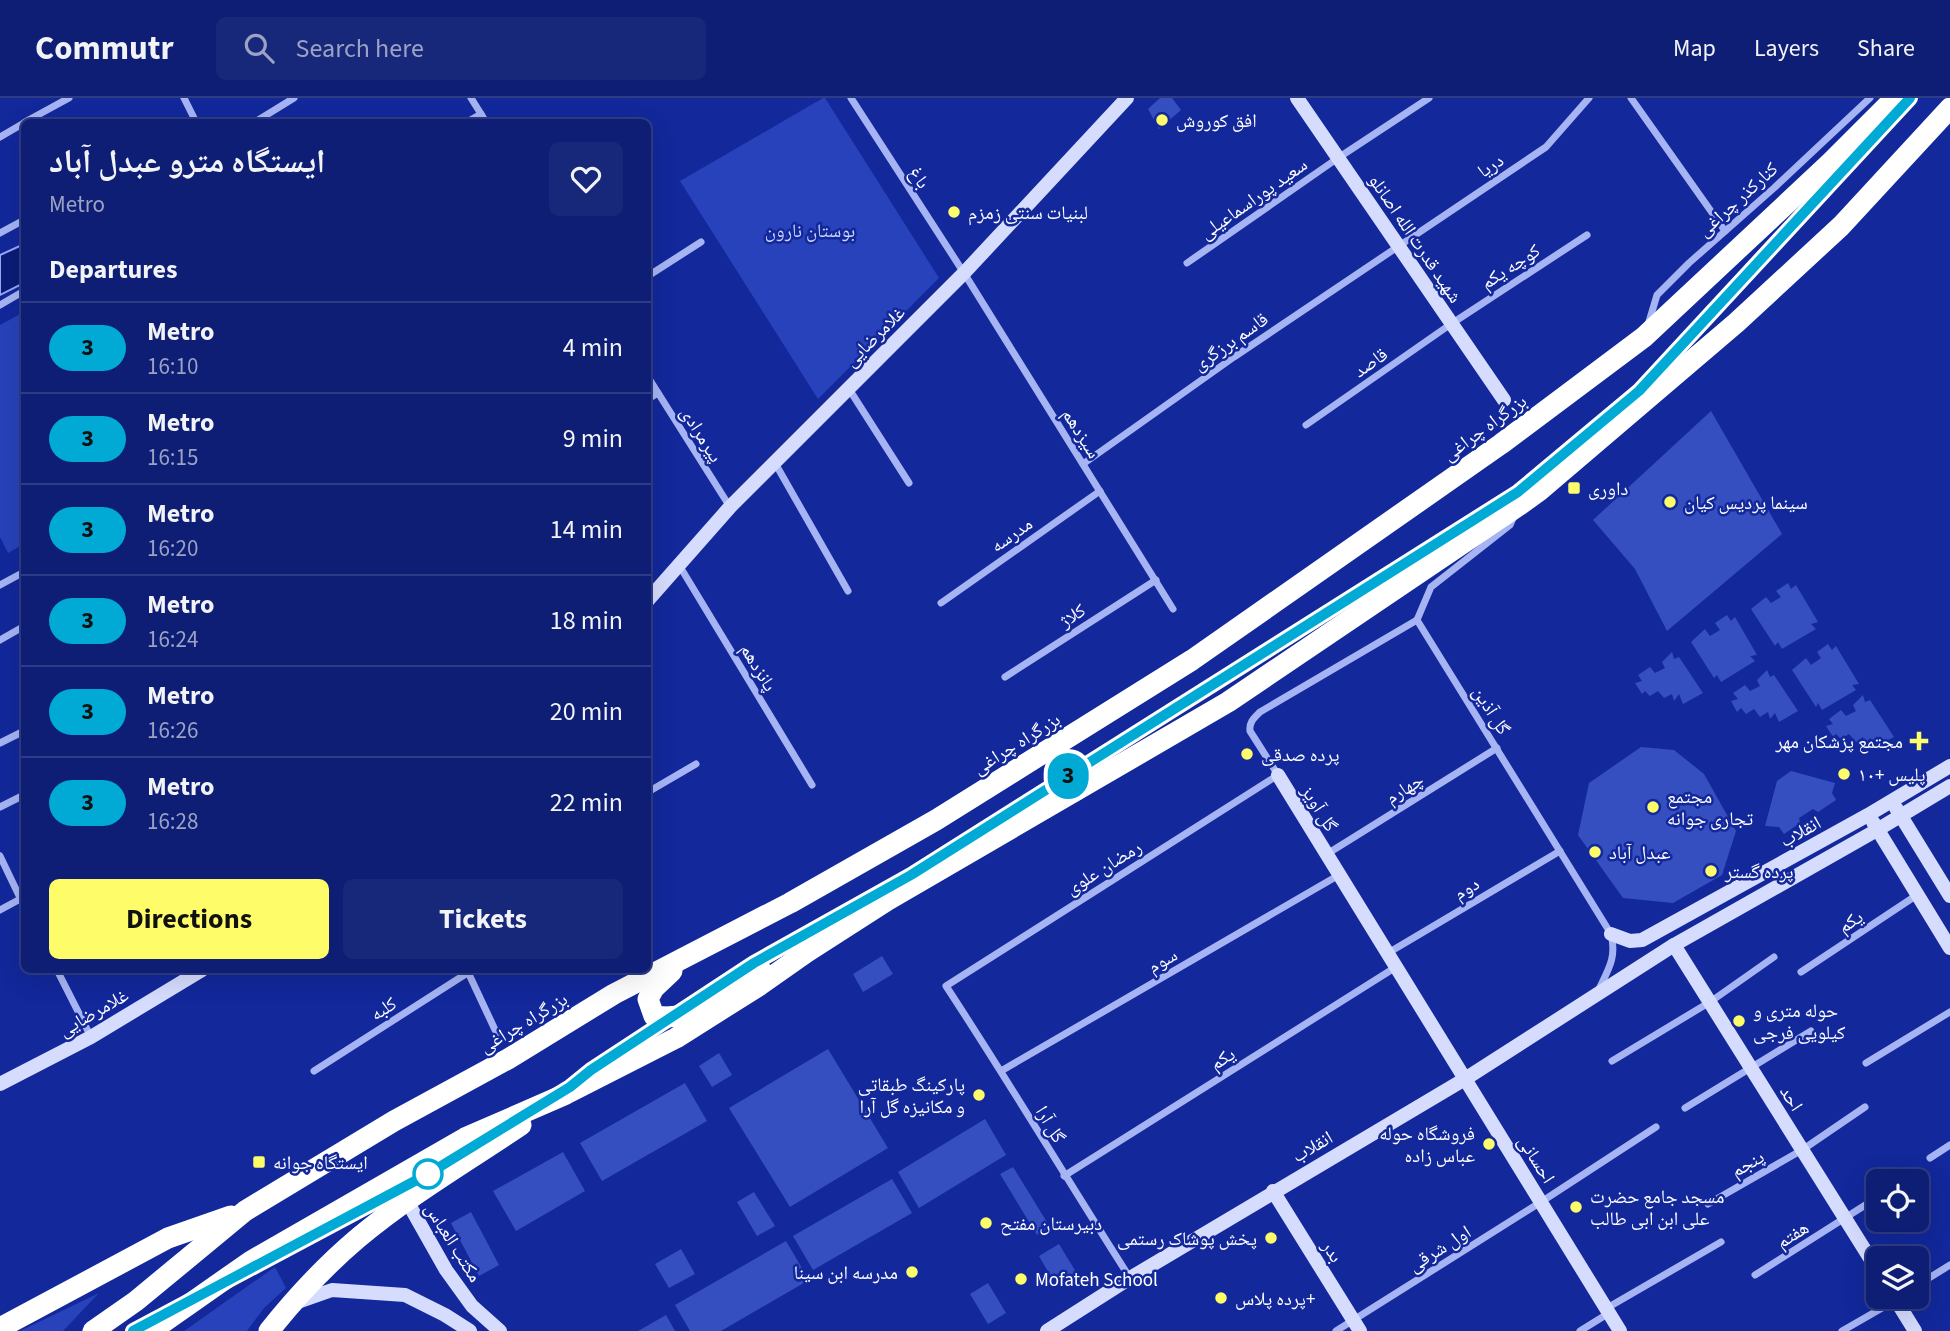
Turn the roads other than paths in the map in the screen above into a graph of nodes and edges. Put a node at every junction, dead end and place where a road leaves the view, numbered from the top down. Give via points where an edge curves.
1 (69, 98) edge
2 (184, 98) edge
3 (294, 98) edge
4 (471, 98) edge
5 (850, 98) edge
6 (1127, 98) edge
7 (1297, 98) edge
8 (1429, 98) edge
9 (1589, 98) edge
10 (1631, 98) edge
11 (1870, 98) edge
12 (1895, 98) edge
13 (1950, 108) edge
14 (481, 114) junction
15 (32, 119) edge
16 (194, 119) edge
17 (260, 119) edge
18 (472, 119) edge
19 (484, 119) edge
20 (21, 125) edge
21 (0, 137) edge
22 (1338, 158) junction
23 (21, 222) edge
24 (1725, 231) junction
25 (0, 233) edge
26 (1587, 235) dead end
27 (701, 242) dead end
28 (1398, 247) junction
29 (1187, 263) dead end
30 (964, 273) junction
31 (651, 274) edge
32 (21, 293) edge
33 (0, 305) edge
34 (1451, 324) junction
35 (1644, 337) junction
36 (651, 382) edge
37 (849, 388) junction
38 (657, 393) junction
39 (651, 397) edge
40 (1504, 400) dead end
41 (1306, 425) dead end
42 (775, 463) junction
43 (1083, 464) junction
44 (909, 483) dead end
45 (1100, 491) junction
46 (1521, 504) junction
47 (730, 507) junction
48 (679, 565) junction
49 (21, 574) edge
50 (1156, 580) junction
51 (0, 585) edge
52 (848, 591) dead end
53 (651, 597) edge
54 (941, 603) dead end
55 (1173, 609) dead end
56 (1417, 620) junction
57 (21, 628) dead end
58 (0, 640) edge
59 (1005, 677) dead end
60 (21, 732) edge
61 (0, 743) edge
62 (1497, 748) junction
63 (696, 764) dead end
64 (1950, 766) edge
65 (1278, 775) junction
66 (812, 785) dead end
67 (1950, 786) edge
68 (651, 790) edge
69 (21, 796) edge
70 (1892, 802) junction
71 (0, 807) edge
72 (1868, 815) junction
73 (1900, 817) junction
74 (1877, 830) junction
75 (1560, 851) junction
76 (1326, 854) junction
77 (0, 856) edge
78 (1339, 875) junction
79 (21, 895) edge
80 (1917, 895) junction
81 (1950, 896) edge
82 (21, 898) edge
83 (0, 909) edge
84 (1611, 934) junction
85 (1674, 945) junction
86 (1950, 948) edge
87 (695, 951) junction
88 (807, 952) junction
89 (1387, 953) junction
90 (1773, 957) dead end
91 (1396, 967) junction
92 (1801, 972) dead end
93 (59, 973) edge
94 (197, 973) edge
95 (464, 973) edge
96 (470, 973) edge
97 (946, 986) joint
98 (1596, 995) junction
99 (1710, 1002) junction
100 (1950, 1012) edge
101 (1811, 1031) dead end
102 (496, 1034) dead end
103 (91, 1037) junction
104 (1612, 1061) dead end
105 (1867, 1063) dead end
106 (1750, 1069) junction
107 (314, 1071) dead end
108 (1002, 1071) junction
109 (1465, 1079) junction
110 (0, 1084) edge
111 (566, 1094) junction
112 (1865, 1107) dead end
113 (1685, 1108) dead end
114 (1656, 1127) dead end
115 (1950, 1145) edge
116 (1802, 1150) junction
117 (1930, 1158) dead end
118 (1064, 1176) junction
119 (1273, 1191) junction
120 (407, 1201) junction
121 (1541, 1202) junction
122 (1708, 1204) dead end
123 (1866, 1205) edge
124 (244, 1211) junction
125 (1845, 1219) junction
126 (1721, 1242) dead end
127 (1866, 1252) edge
128 (1950, 1265) edge
129 (1755, 1275) dead end
130 (1130, 1278) junction
131 (1929, 1278) edge
132 (290, 1304) junction
133 (1878, 1309) edge
134 (1902, 1309) edge
135 (1608, 1311) junction
136 (1357, 1326) edge
137 (0, 1328) edge
138 (93, 1331) edge
139 (151, 1331) edge
140 (269, 1331) edge
141 (470, 1331) edge
142 (500, 1331) edge
143 (1047, 1331) edge
144 (1336, 1331) edge
145 (1580, 1331) edge
146 (1620, 1331) edge
147 (1842, 1331) edge
148 (1915, 1331) edge

1 - 15 street
2 - 16 street
3 - 17 street
4 - 14 street
5 - 30 street, باغ
6 - 30 street, غلامرضایی
7 - 22 street, شهید قدرت الله اصانلو
8 - 22 street, سعید پوراسماعیلی
9 - 28 street, دریا via 1546,146
10 - 24 street
11 - 24 street, کنارکذر چراغی
12 - 35 highway, بزرگراه چراغی
13 - 46 highway via 1832,235 1736,323
14 - 18 street
14 - 19 street
20 - 21 street
22 - 28 street, شهید قدرت الله اصانلو
22 - 29 street, سعید پوراسماعیلی
23 - 25 street
24 - 35 street, کنارکذر چراغی via 1657,295
26 - 34 street, کوچه یکم
27 - 31 street
28 - 34 street, شهید قدرت الله اصانلو
28 - 43 street, قاسم برزگری
30 - 37 street, غلامرضایی
30 - 43 street, سیزدهم
32 - 33 street
34 - 40 street, شهید قدرت الله اصانلو
34 - 41 street, قاصد
35 - 87 highway, بزرگراه چراغی via 1502,444 1192,660 936,820
36 - 38 street, پیرمرادی
37 - 42 street, غلامرضایی
37 - 44 street
38 - 39 street
38 - 47 street, پیرمرادی
42 - 47 street, غلامرضایی
42 - 52 street
43 - 45 street, سیزدهم
45 - 50 street, سیزدهم
45 - 54 street, مدرسه
46 - 56 street via 1510,525 1431,587
46 - 88 highway via 1228,702
47 - 48 street, غلامرضایی
48 - 53 street, غلامرضایی
48 - 66 street, پانزدهم
49 - 51 street
50 - 55 street, سیزدهم
50 - 59 street, کلاژ
56 - 62 street, گل آذین
56 - 65 street, گل آویز via 1252,720 1250,731
57 - 58 street
60 - 61 street
62 - 75 street, گل آذین
62 - 76 street, چهارم
63 - 68 street
64 - 70 street, انقلاب
65 - 76 street, گل آویز
65 - 97 street, رمضان علوی
67 - 73 street, انقلاب
69 - 71 street
70 - 72 street, انقلاب
70 - 73 street
72 - 74 street
72 - 84 street, انقلاب via 1642,940
73 - 74 street, انقلاب
73 - 81 street
74 - 80 street
74 - 85 street, انقلاب
75 - 84 street, گل آذین
75 - 89 street, دوم
76 - 78 street, گل آویز
77 - 79 street
78 - 89 street, گل آویز
78 - 108 street, سوم
80 - 86 street
80 - 92 street, یکم
82 - 83 street
84 - 98 street via 1613,959
85 - 98 street, انقلاب
85 - 99 street, احد
87 - 88 highway via 654,988 648,999 654,1016 679,1016 769,966
87 - 124 highway, بزرگراه چراغی
88 - 111 highway via 676,1038
89 - 91 street, گل آویز
90 - 99 street
91 - 109 street, گل آویز
91 - 118 street, یکم
93 - 103 street
94 - 103 street, غلامرضایی
95 - 107 street, کلبه
96 - 102 street
97 - 108 street, گل آرا
98 - 109 street, انقلاب
99 - 104 street
99 - 106 street, احد
100 - 105 street
101 - 106 street
103 - 110 street, غلامرضایی
106 - 113 street
106 - 116 street, احد
108 - 118 street, گل آرا
109 - 119 street, انقلاب
109 - 121 street, احسانی
111 - 120 highway
111 - 139 highway via 465,1138 251,1261
112 - 116 street, پنجم
114 - 121 street
115 - 117 street
116 - 122 street, پنجم
116 - 125 street, احد
118 - 130 street, گل آرا
119 - 130 street, انقلاب
119 - 136 street, بدر
120 - 132 highway via 358,1238
120 - 142 street, مکتب العباس via 446,1270 472,1306
121 - 135 street, احسانی
121 - 136 street, اول شرقی
123 - 125 street, هفتم
124 - 137 highway via 168,1238
124 - 138 highway, بزرگراه چراغی
125 - 127 street, احد
125 - 129 street, هفتم
126 - 135 street
128 - 131 street
130 - 143 street, انقلاب
132 - 140 highway
132 - 141 street via 332,1290 405,1295
133 - 147 street
134 - 148 street
135 - 145 street
135 - 146 street, احسانی
136 - 144 street, اول شرقی

